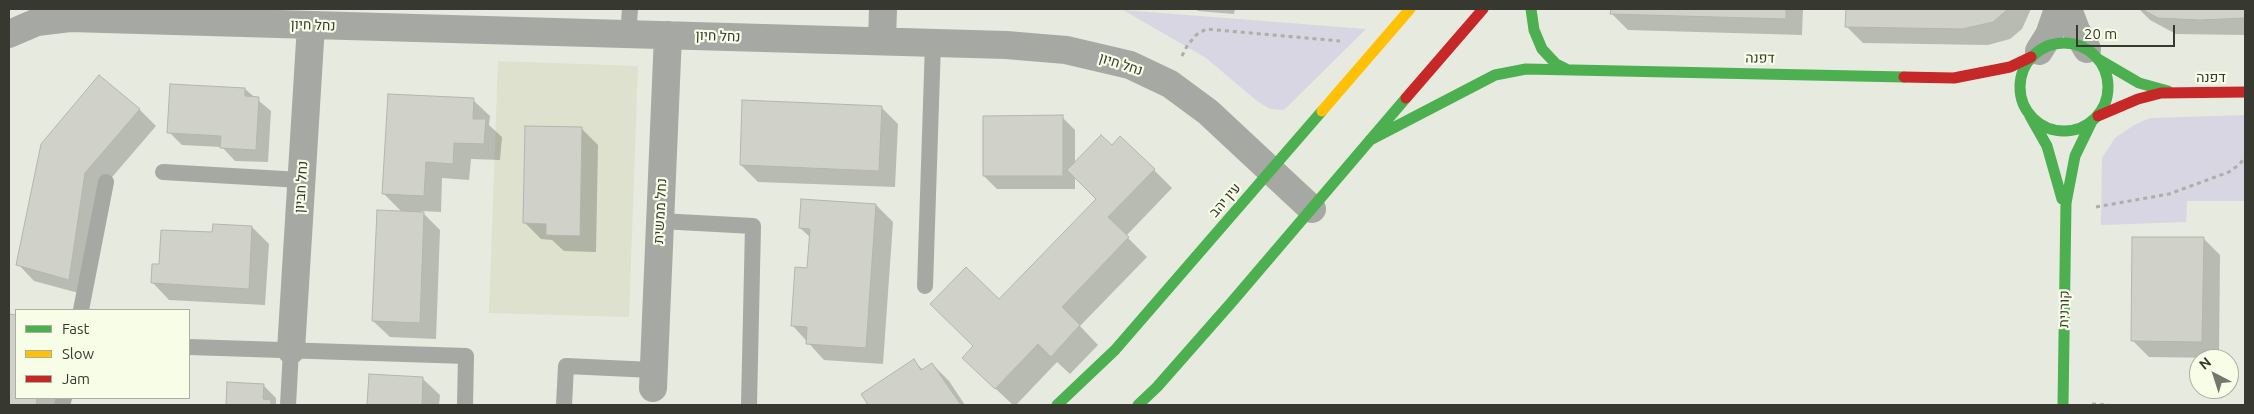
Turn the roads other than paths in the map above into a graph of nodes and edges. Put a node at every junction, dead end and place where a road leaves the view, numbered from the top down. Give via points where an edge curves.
1 (883, 9) edge
2 (1410, 9) edge
3 (1483, 9) edge
4 (1531, 9) edge
5 (2058, 9) edge
6 (2068, 9) edge
7 (62, 13) edge
8 (399, 18) edge
9 (629, 21) edge
10 (311, 25) junction
11 (9, 34) edge
12 (668, 35) junction
13 (882, 41) junction
14 (933, 43) junction
15 (2035, 54) junction
16 (2093, 54) junction
17 (1566, 69) junction
18 (1954, 78) junction
19 (1978, 84) dead end
20 (2177, 92) junction
21 (2245, 92) edge
22 (2009, 97) dead end
23 (2028, 113) junction
24 (2095, 118) junction
25 (1370, 140) junction
26 (1271, 170) junction
27 (163, 172) dead end
28 (302, 180) junction
29 (106, 182) dead end
30 (1312, 209) junction
31 (2066, 212) junction
32 (660, 221) junction
33 (925, 286) dead end
34 (81, 309) edge
35 (190, 347) edge
36 (291, 350) junction
37 (653, 379) joint
38 (288, 405) edge
39 (466, 405) edge
40 (564, 405) edge
41 (748, 405) edge
42 (1057, 405) edge
43 (1138, 405) edge
44 (2063, 405) edge

1 - 13 street
2 - 26 street, עין יהב
3 - 25 street
4 - 17 street via 1534,30 1542,49 1556,64
5 - 15 street via 2048,35
6 - 16 street via 2076,30
7 - 10 street, נחל חיון
7 - 11 street, נחל חיון
8 - 9 street, נחל חיון
8 - 10 street, נחל חיון
9 - 12 street, נחל חיון
10 - 28 street, נחל חביון
12 - 13 street, נחל חיון
12 - 32 street, נחל ממשית
13 - 14 street, נחל חיון
14 - 26 street, נחל חיון via 1025,46 1087,53 1130,65 1170,84 1208,112
14 - 33 lane
15 - 16 street via 2061,43 2074,44
15 - 18 street, דפנה via 2010,67
15 - 23 street via 2023,70 2020,83 2021,97
16 - 20 street, דפנה via 2139,83
16 - 24 street via 2105,70 2108,84 2105,104
17 - 18 street, דפנה
17 - 25 street, דפנה via 1526,69 1495,75
18 - 19 street, דפנה
20 - 21 street, דפנה
20 - 24 street, דפנה via 2146,96
22 - 23 street
23 - 24 street via 2040,125 2060,131 2080,128
23 - 31 street, קורנית via 2054,164
24 - 31 street, קורנית via 2075,156
25 - 30 street
26 - 30 street, נחל חיון
26 - 42 street, עין יהב via 1115,350
27 - 28 lane
28 - 36 street, נחל חביון
29 - 34 lane
30 - 43 street
31 - 44 street, קורנית
32 - 37 street, נחל ממשית
32 - 41 lane via 752,226
35 - 36 lane
36 - 38 lane
36 - 39 lane via 466,356
37 - 40 lane via 566,366

